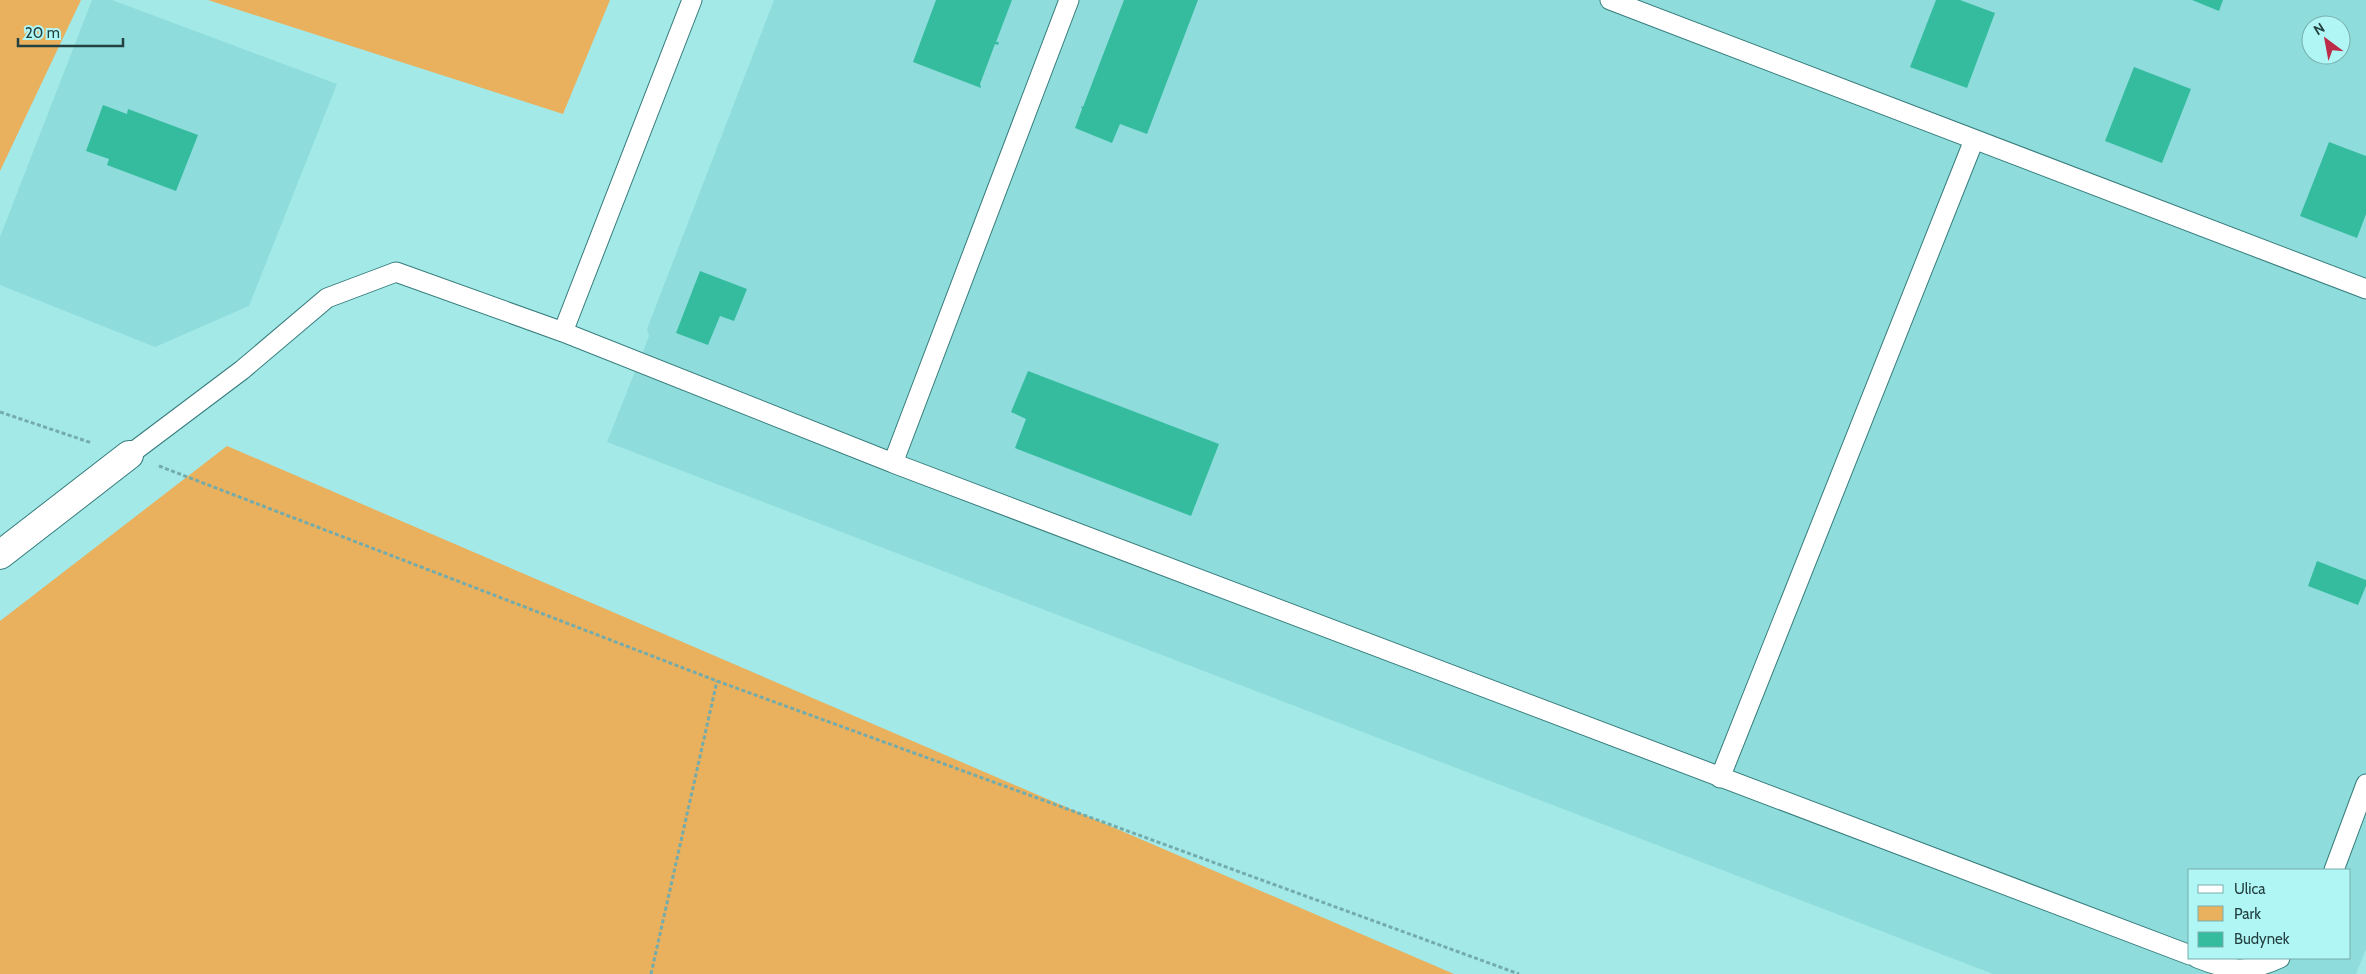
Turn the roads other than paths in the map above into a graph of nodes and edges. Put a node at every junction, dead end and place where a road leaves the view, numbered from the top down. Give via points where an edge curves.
1 (692, 0) edge
2 (1069, 0) edge
3 (1610, 0) edge
4 (1974, 140) junction
5 (2366, 289) edge
6 (563, 332) junction
7 (129, 455) joint
8 (893, 463) junction
9 (0, 555) edge
10 (1720, 778) junction
11 (2366, 784) edge
12 (2334, 869) edge
13 (2188, 954) edge
14 (2200, 959) edge
15 (2278, 959) edge

1 - 6 lane
2 - 8 lane
3 - 4 lane
4 - 5 lane
4 - 10 lane
6 - 7 lane via 396,272 327,298 242,370
6 - 8 lane
7 - 9 street
8 - 10 lane
10 - 13 lane
11 - 12 lane
14 - 15 lane via 2229,970 2262,966

